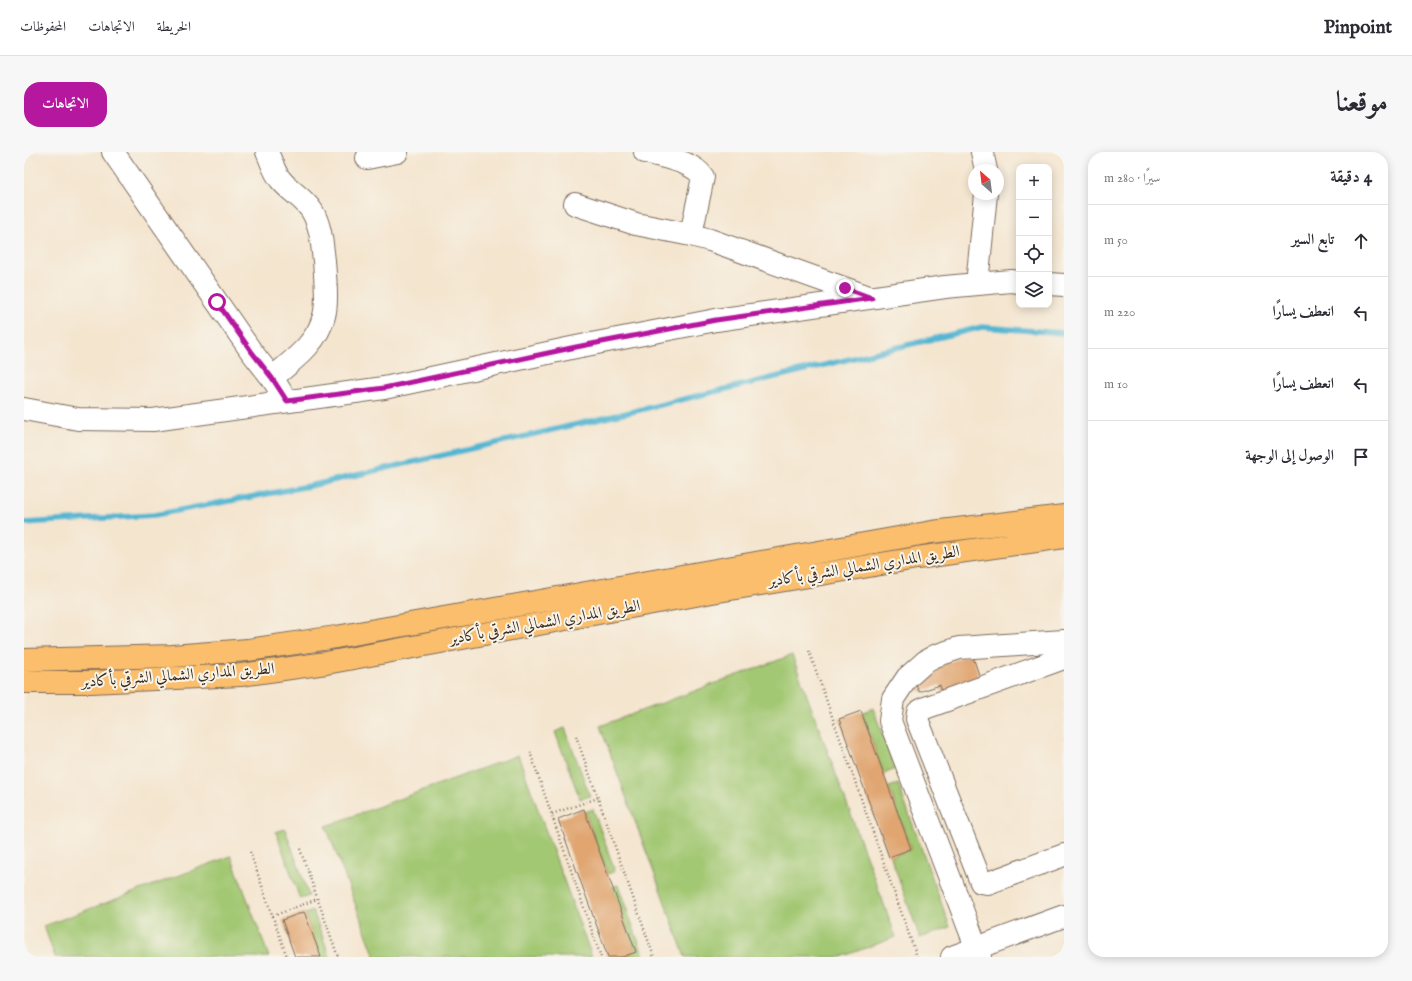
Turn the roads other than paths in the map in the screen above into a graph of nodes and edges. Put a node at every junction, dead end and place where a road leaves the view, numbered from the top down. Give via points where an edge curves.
1 (113, 152) edge
2 (267, 152) edge
3 (397, 152) edge
4 (645, 152) edge
5 (982, 152) edge
6 (669, 155) edge
7 (367, 158) dead end
8 (985, 164) edge
9 (985, 200) edge
10 (575, 204) dead end
11 (691, 235) junction
12 (1016, 282) edge
13 (977, 284) junction
14 (1052, 284) edge
15 (1064, 285) edge
16 (872, 298) junction
17 (272, 378) junction
18 (287, 401) junction
19 (24, 409) edge
20 (1064, 516) edge
21 (1064, 537) edge
22 (1064, 641) edge
23 (1064, 658) edge
24 (24, 660) edge
25 (24, 682) edge
26 (930, 754) junction
27 (906, 763) junction
28 (964, 841) junction
29 (939, 850) junction
30 (1064, 855) edge
31 (1064, 916) edge
32 (979, 952) edge
33 (952, 957) edge

1 - 17 street
2 - 17 street via 280,179 312,210 319,224 326,289 324,316 317,333 304,351
3 - 7 street
4 - 6 street
5 - 8 street
6 - 11 street via 699,171 703,177
9 - 13 street
10 - 11 street via 636,224
11 - 16 street
12 - 13 street
13 - 16 street
14 - 15 street
16 - 18 street via 716,320 384,388
17 - 18 street
18 - 19 street via 153,420 78,419
20 - 24 highway, الطريق المداري الشمالي الشرقي بأكادير via 932,532 344,636 248,650 172,656
21 - 25 highway, الطريق المداري الشمالي الشرقي بأكادير via 712,592 326,663 241,675 99,682
22 - 27 street via 959,648 926,661 907,678 893,699 890,721
23 - 26 street via 918,712 917,719
26 - 27 street
26 - 28 street
27 - 29 street
28 - 29 street
28 - 30 street via 981,882 988,883
29 - 32 street
31 - 32 street
32 - 33 street

